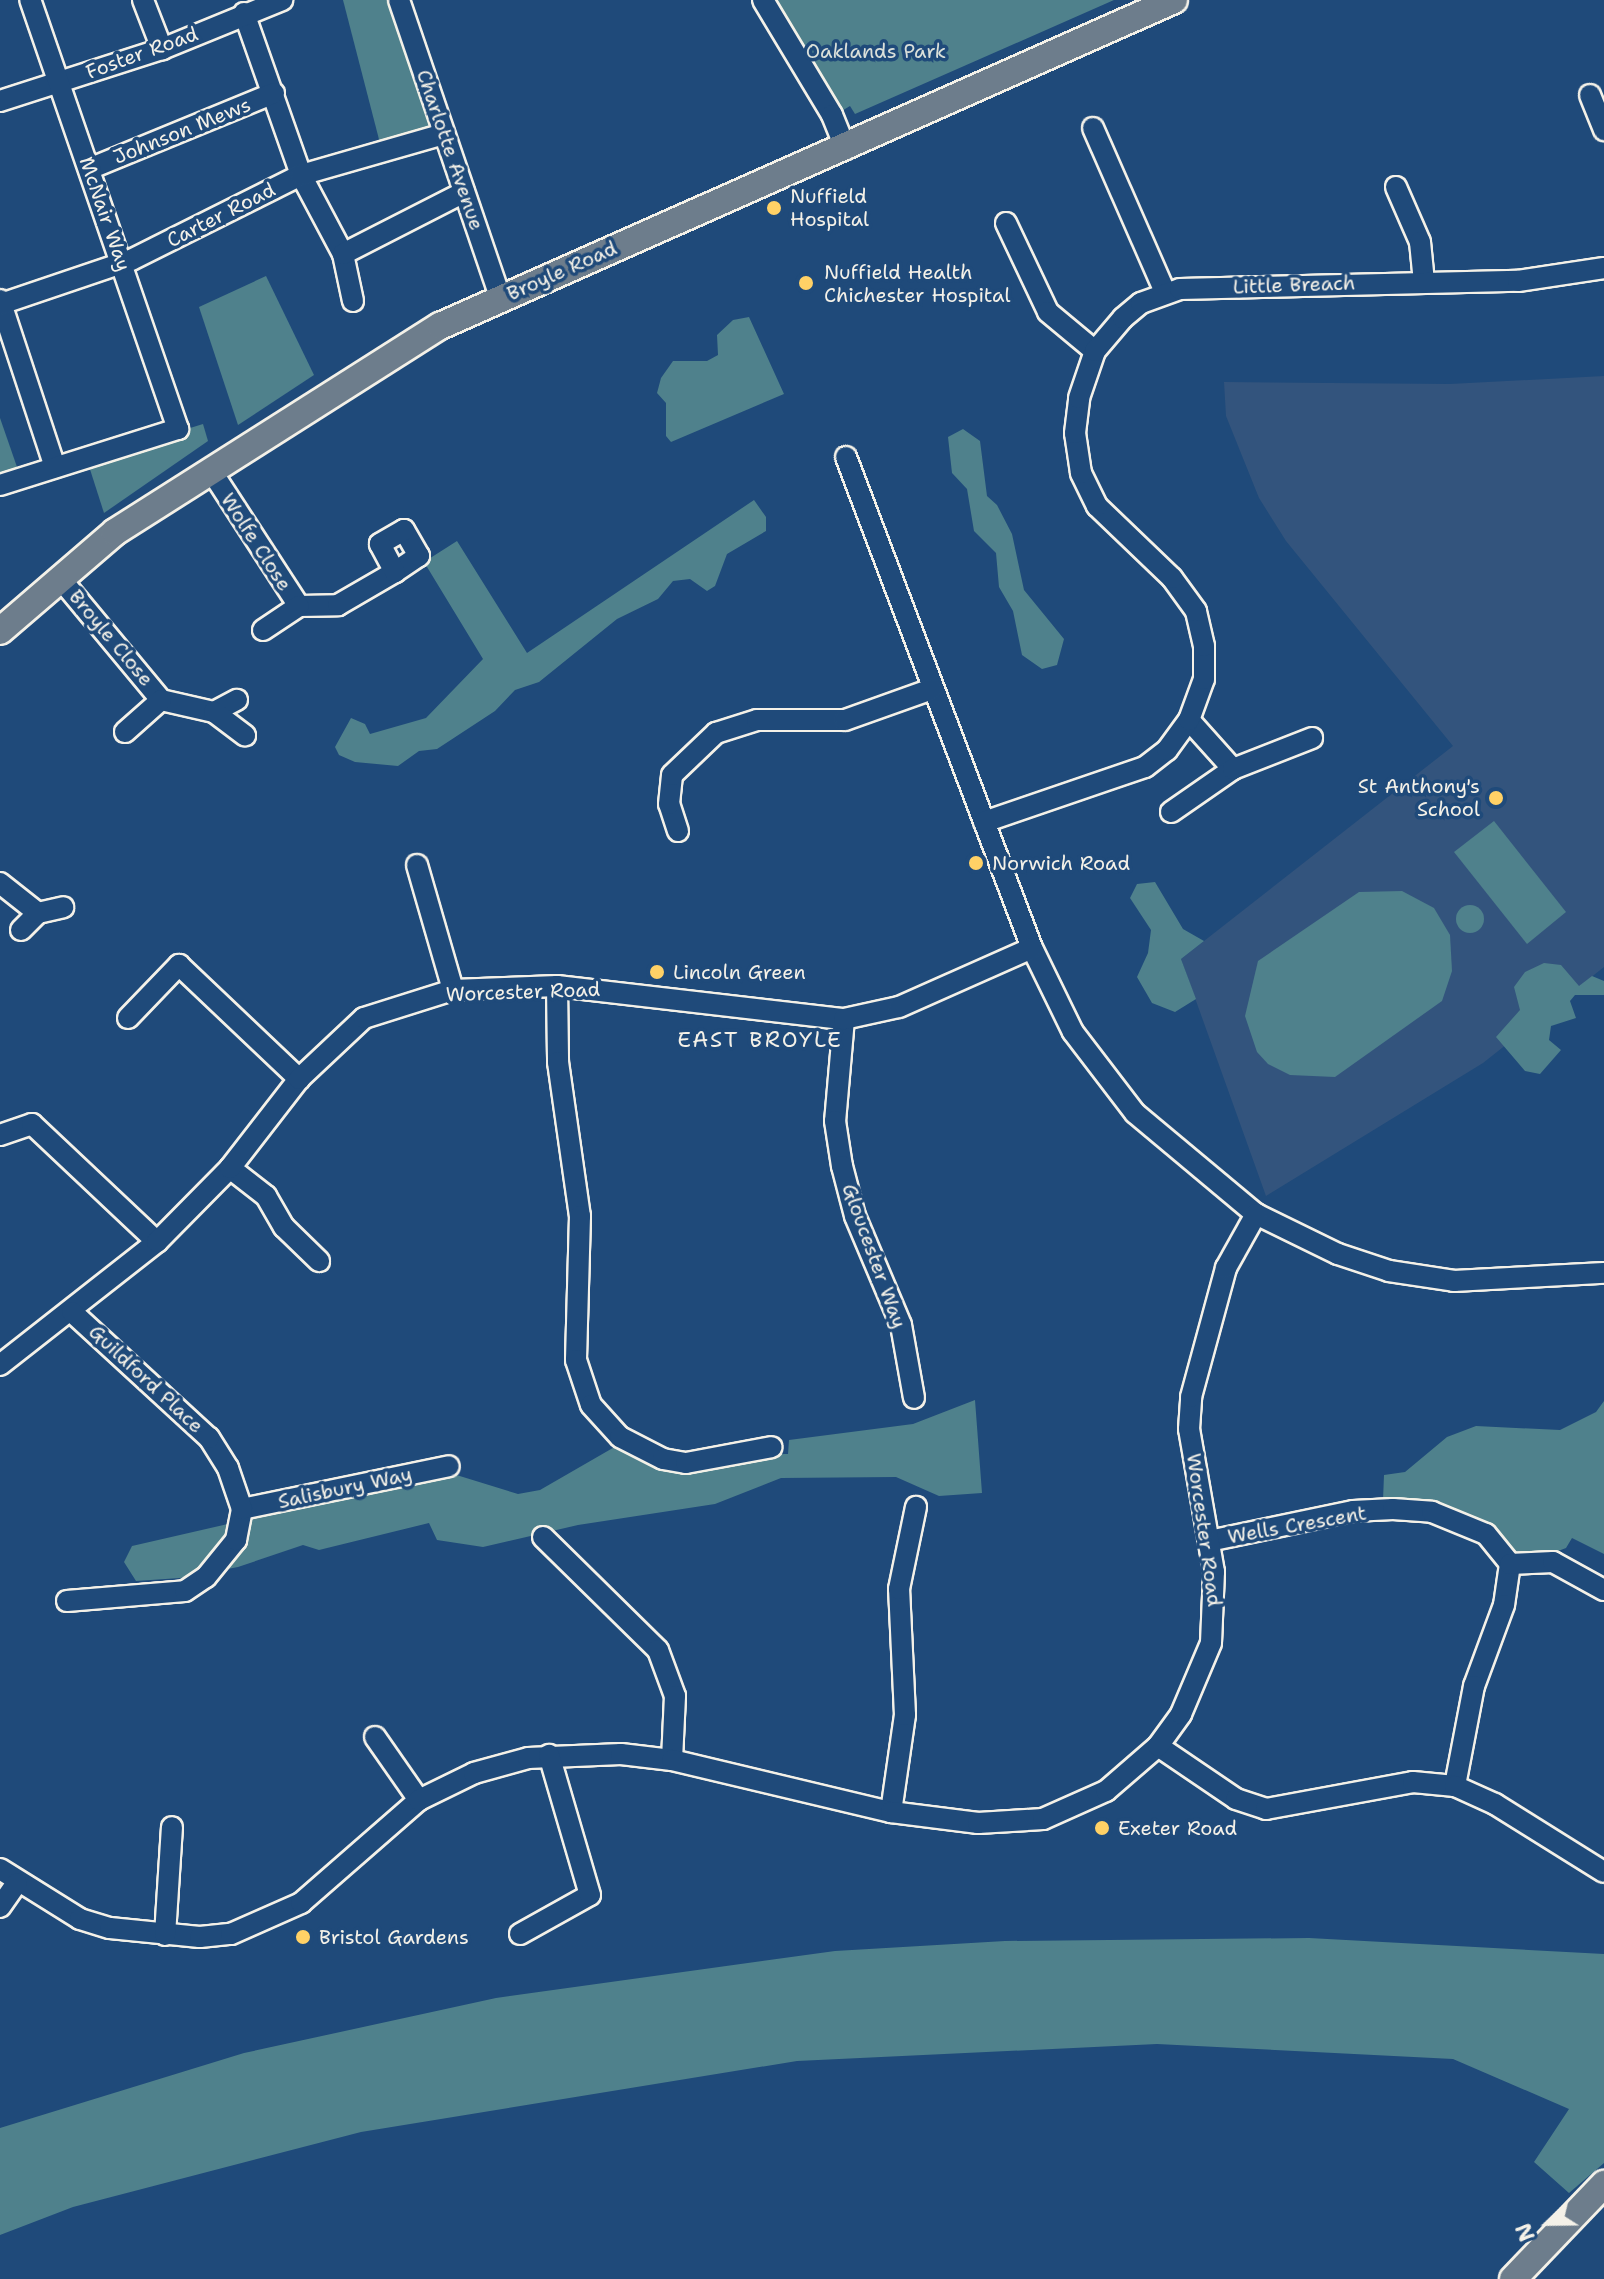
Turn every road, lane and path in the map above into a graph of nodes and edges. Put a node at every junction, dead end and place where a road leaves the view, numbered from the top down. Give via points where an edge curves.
1 (30, 0) edge
2 (143, 0) edge
3 (282, 0) edge
4 (399, 0) edge
5 (763, 0) edge
6 (1174, 0) edge
7 (244, 13) junction
8 (162, 49) junction
9 (61, 83) junction
10 (274, 93) junction
11 (1590, 95) dead end
12 (0, 101) edge
13 (1093, 128) dead end
14 (1604, 130) edge
15 (444, 134) junction
16 (846, 149) junction
17 (89, 169) junction
18 (301, 175) junction
19 (1396, 187) dead end
20 (464, 192) junction
21 (1006, 223) dead end
22 (343, 254) junction
23 (123, 263) junction
24 (1604, 268) edge
25 (1424, 282) junction
26 (1165, 292) junction
27 (501, 299) junction
28 (353, 301) dead end
29 (1, 302) edge
30 (1095, 351) junction
31 (846, 457) dead end
32 (55, 467) junction
33 (210, 469) junction
34 (0, 485) edge
35 (395, 572) dead end
36 (59, 577) junction
37 (299, 606) junction
38 (4, 618) edge
39 (263, 630) dead end
40 (932, 689) junction
41 (161, 700) junction
42 (237, 700) dead end
43 (214, 712) junction
44 (1189, 720) junction
45 (125, 732) dead end
46 (245, 735) dead end
47 (1312, 738) dead end
48 (1233, 769) junction
49 (1171, 812) dead end
50 (984, 822) junction
51 (678, 831) dead end
52 (417, 865) dead end
53 (0, 883) edge
54 (63, 907) dead end
55 (38, 913) junction
56 (21, 930) dead end
57 (1032, 948) junction
58 (557, 986) junction
59 (453, 990) junction
60 (128, 1018) dead end
61 (844, 1019) junction
62 (299, 1079) junction
63 (0, 1135) edge
64 (230, 1168) junction
65 (1256, 1214) junction
66 (157, 1242) junction
67 (319, 1261) dead end
68 (1604, 1273) edge
69 (72, 1312) junction
70 (0, 1365) edge
71 (914, 1398) dead end
72 (772, 1447) dead end
73 (449, 1466) dead end
74 (916, 1507) dead end
75 (242, 1509) junction
76 (543, 1537) dead end
77 (1209, 1541) junction
78 (1510, 1564) junction
79 (1604, 1590) edge
80 (67, 1601) dead end
81 (375, 1737) dead end
82 (1158, 1746) junction
83 (549, 1755) junction
84 (672, 1760) junction
85 (1455, 1786) junction
86 (419, 1800) junction
87 (891, 1812) junction
88 (172, 1827) dead end
89 (0, 1869) edge
90 (1604, 1872) edge
91 (17, 1883) junction
92 (0, 1907) edge
93 (520, 1934) dead end
94 (165, 1935) junction
95 (1604, 2184) edge
96 (1513, 2279) edge

1 - 9 street, McNair Way
2 - 8 street
3 - 7 street, Foster Road
4 - 15 street, Charlotte Avenue
5 - 16 street via 832,115
6 - 16 main road, Broyle Road
7 - 8 street, Foster Road
7 - 10 street, Johnson Mews
8 - 9 street, Foster Road
9 - 12 street, Foster Road
9 - 17 street, McNair Way
10 - 17 street, Johnson Mews
10 - 18 street, Johnson Mews
11 - 14 street
13 - 26 street
15 - 18 street, Carter Road
15 - 20 street, Charlotte Avenue
16 - 27 main road, Broyle Road
17 - 23 street, McNair Way
18 - 22 street, Johnson Mews
18 - 23 street, Carter Road
19 - 25 street via 1420,242
20 - 22 street
20 - 27 street, Charlotte Avenue
21 - 30 street via 1048,312
22 - 28 street, Johnson Mews
23 - 29 street, Carter Road
23 - 32 street, McNair Way via 178,429
24 - 25 street, Little Breach via 1518,281
25 - 26 street, Little Breach via 1279,283
26 - 30 street, Little Breach via 1123,318
27 - 33 main road, Broyle Road via 389,355
29 - 32 street
30 - 44 street, Little Breach via 1079,398 1075,433 1081,473 1097,506 1172,578 1196,611 1204,679
31 - 40 street
32 - 34 street
33 - 36 main road, Broyle Road via 115,532
33 - 37 street, Wolfe Close
35 - 37 street, Wolfe Close via 338,605
36 - 38 main road, Broyle Road
36 - 41 street, Broyle Close
37 - 39 street
40 - 50 street
40 - 51 street via 845,720 757,720 716,733 672,775 669,804
41 - 43 street, Broyle Close
41 - 45 street, Broyle Close
42 - 43 street
43 - 46 street
44 - 48 street
44 - 50 street, Little Breach via 1167,750 1145,767
47 - 48 street
48 - 49 street
50 - 57 street
52 - 59 street
53 - 55 street
54 - 55 street
55 - 56 street
57 - 61 street, Worcester Road via 899,1007
57 - 65 street via 1073,1032 1117,1093 1160,1137
58 - 59 street, Worcester Road
58 - 61 street, Worcester Road
58 - 72 street via 558,1062 580,1216 576,1360 591,1405 620,1437 663,1459 686,1463
59 - 62 street, Worcester Road via 364,1018
60 - 62 street via 179,965
61 - 71 street, Gloucester Way via 835,1121 842,1166 855,1216 901,1325
62 - 64 street, Worcester Road
63 - 66 street via 32,1124
64 - 66 street, Worcester Road
64 - 67 street via 266,1196 284,1227
65 - 68 street via 1338,1254 1429,1278 1485,1283
65 - 77 street, Worcester Road via 1226,1268 1191,1397 1189,1429
66 - 69 street, Worcester Road
69 - 70 street, Worcester Road
69 - 75 street, Guildford Place via 209,1438 228,1468
73 - 75 street, Salisbury Way
74 - 87 street via 899,1589 905,1715
75 - 80 street via 236,1540 206,1577 185,1591
76 - 84 street via 658,1650 675,1696
77 - 78 street, Wells Crescent via 1353,1511 1406,1510 1432,1512 1486,1534
77 - 82 street, Worcester Road via 1216,1604 1211,1643 1181,1714
78 - 79 street via 1553,1562
78 - 85 street via 1504,1605 1474,1686
81 - 86 street
82 - 85 street via 1236,1799 1266,1809 1413,1782
82 - 87 street, Worcester Road via 1106,1791 1043,1819 978,1823
83 - 84 street, Worcester Road
83 - 86 street, Worcester Road via 489,1768
83 - 93 street via 590,1895
84 - 87 street, Worcester Road
85 - 90 street via 1495,1804
86 - 94 street, Worcester Road via 329,1882 279,1915 231,1934
88 - 94 street
89 - 91 street, Worcester Road
91 - 92 street
91 - 94 street, Worcester Road via 80,1919
95 - 96 main road

